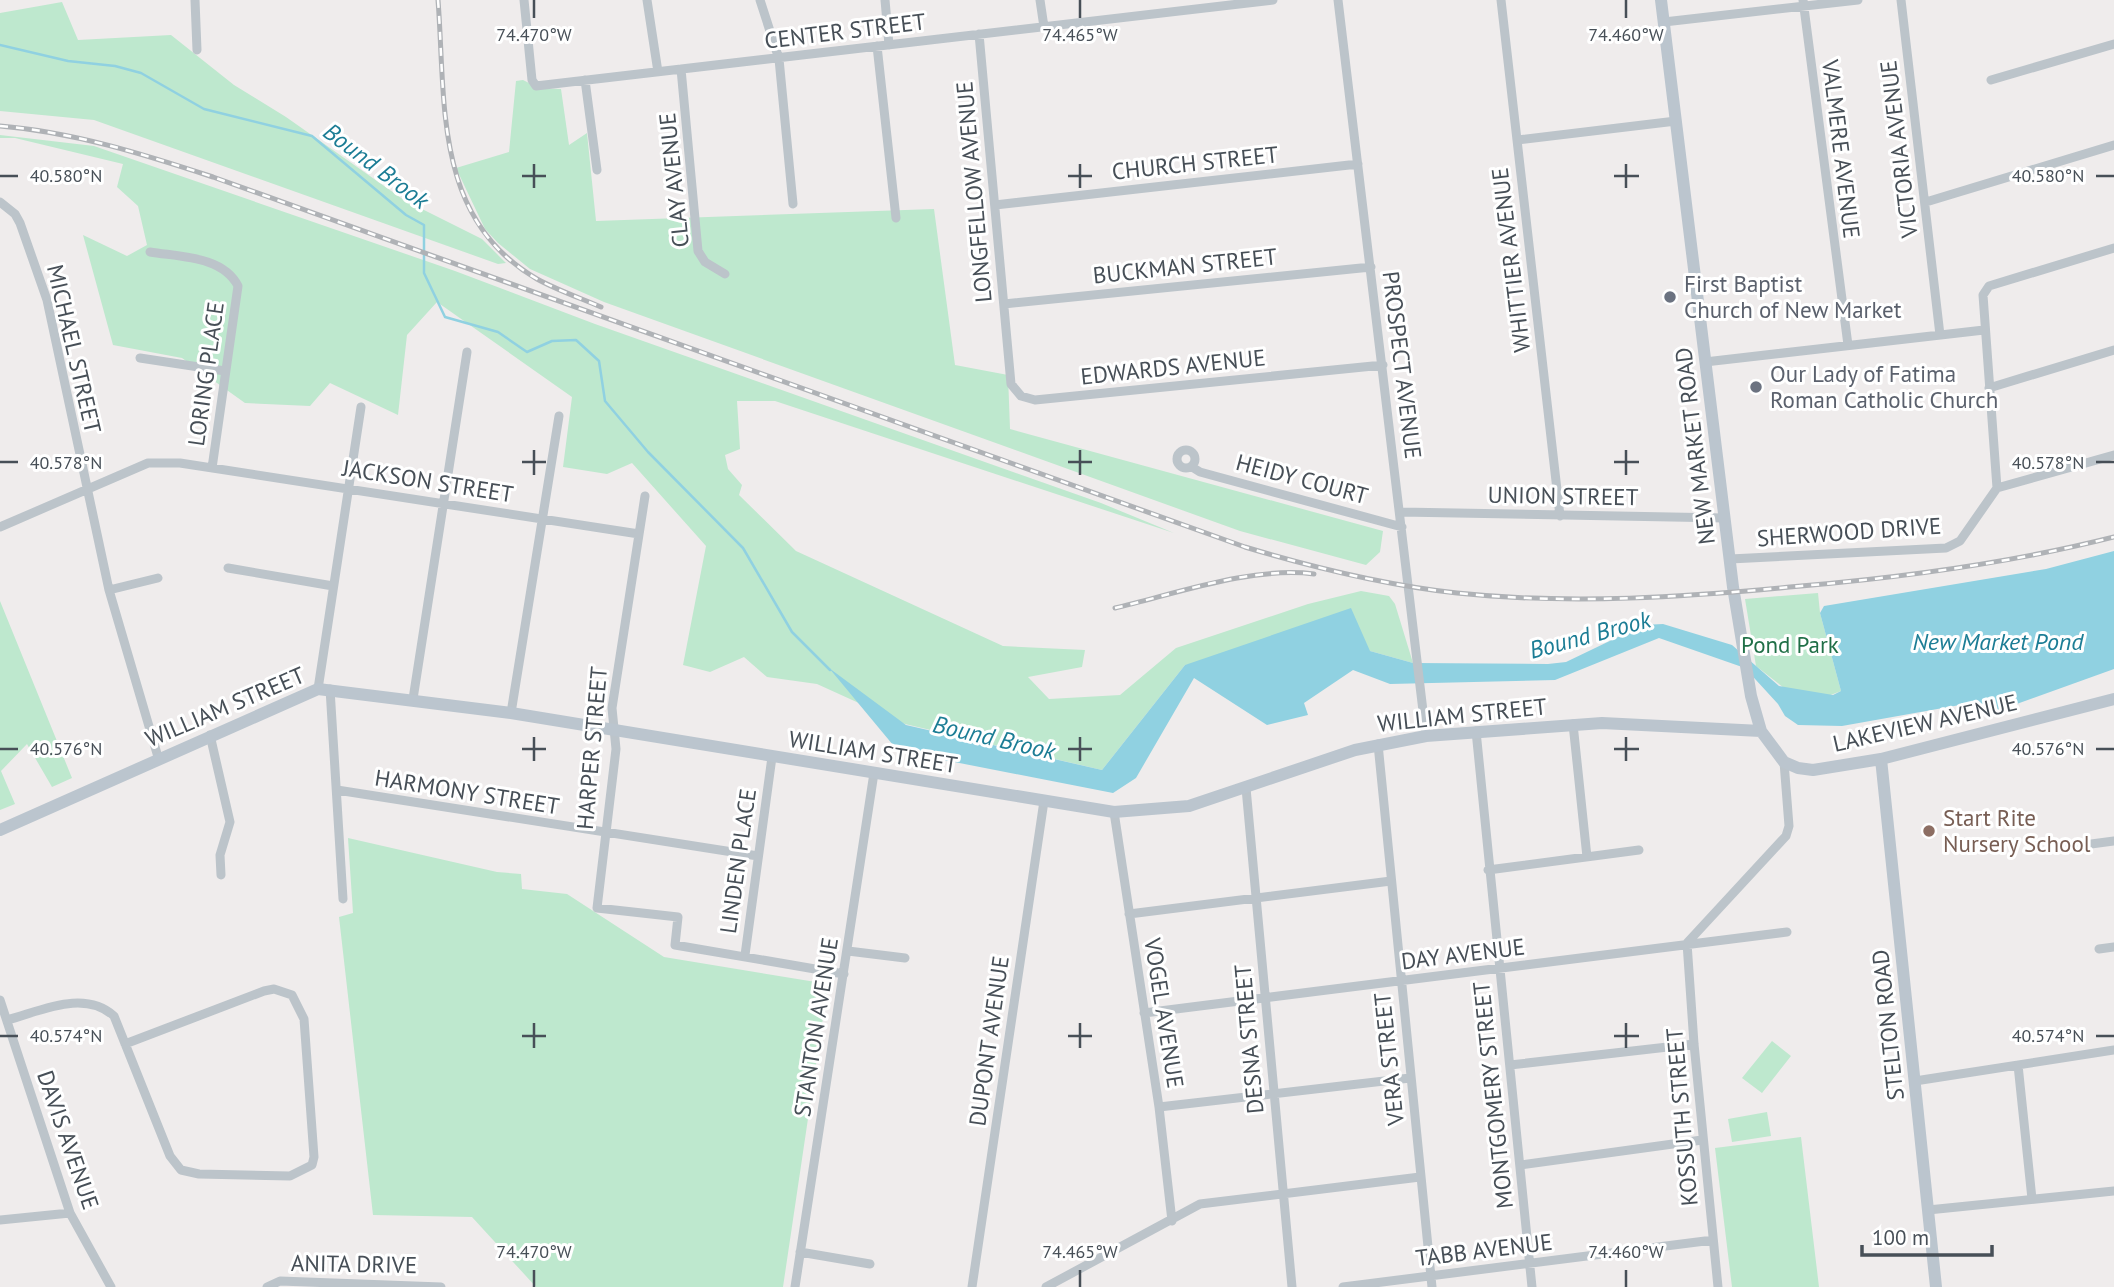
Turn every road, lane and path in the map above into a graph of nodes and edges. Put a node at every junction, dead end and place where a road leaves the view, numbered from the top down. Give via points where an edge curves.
1 (195, 0) edge
2 (524, 0) edge
3 (647, 0) edge
4 (760, 0) edge
5 (885, 0) edge
6 (1040, 0) edge
7 (1177, 0) edge
8 (1273, 0) edge
9 (1338, 0) edge
10 (1501, 0) edge
11 (1661, 0) edge
12 (1858, 0) edge
13 (1901, 0) edge
14 (1803, 3) edge
15 (1179, 11) junction
16 (1664, 22) junction
17 (1044, 27) junction
18 (979, 34) junction
19 (2114, 44) edge
20 (889, 45) junction
21 (877, 46) junction
22 (197, 50) dead end
23 (779, 59) junction
24 (681, 69) junction
25 (658, 72) junction
26 (585, 80) junction
27 (1991, 80) dead end
28 (1676, 121) junction
29 (1517, 140) junction
30 (2114, 145) edge
31 (1358, 164) junction
32 (597, 170) dead end
33 (0, 202) edge
34 (1926, 202) junction
35 (793, 204) dead end
36 (995, 205) junction
37 (896, 218) dead end
38 (2114, 248) edge
39 (150, 252) dead end
40 (1371, 267) junction
41 (725, 274) dead end
42 (1004, 304) junction
43 (1984, 330) junction
44 (1940, 335) junction
45 (1848, 345) junction
46 (1008, 346) joint
47 (2114, 350) edge
48 (467, 352) dead end
49 (140, 358) dead end
50 (1705, 362) junction
51 (1383, 365) junction
52 (225, 371) junction
53 (1989, 388) junction
54 (361, 407) dead end
55 (559, 416) dead end
56 (2114, 455) edge
57 (1192, 467) dead end
58 (212, 468) junction
59 (349, 487) junction
60 (1997, 488) junction
61 (86, 491) junction
62 (645, 496) dead end
63 (444, 502) junction
64 (1401, 512) junction
65 (1560, 516) junction
66 (1725, 518) junction
67 (542, 519) junction
68 (0, 527) edge
69 (1402, 527) junction
70 (639, 534) junction
71 (1730, 559) junction
72 (228, 568) dead end
73 (158, 578) dead end
74 (333, 586) junction
75 (108, 590) junction
76 (324, 689) junction
77 (413, 699) junction
78 (2114, 699) edge
79 (511, 713) junction
80 (1573, 724) junction
81 (615, 731) junction
82 (1476, 731) junction
83 (1761, 731) junction
84 (210, 734) junction
85 (1426, 736) junction
86 (1378, 744) junction
87 (158, 757) junction
88 (772, 757) junction
89 (1881, 759) junction
90 (1784, 762) junction
91 (874, 773) junction
92 (1247, 788) junction
93 (337, 790) junction
94 (1044, 801) junction
95 (1114, 812) junction
96 (0, 830) edge
97 (604, 834) junction
98 (2114, 841) edge
99 (2061, 848) dead end
100 (1639, 850) dead end
101 (758, 856) junction
102 (1587, 857) junction
103 (1488, 870) junction
104 (221, 875) dead end
105 (1391, 881) junction
106 (343, 899) dead end
107 (1255, 900) junction
108 (1129, 914) junction
109 (1787, 932) dead end
110 (1687, 943) junction
111 (2114, 947) edge
112 (2099, 949) dead end
113 (848, 951) junction
114 (745, 955) junction
115 (905, 958) dead end
116 (1500, 969) junction
117 (844, 974) junction
118 (1401, 981) junction
119 (1265, 998) junction
120 (0, 1000) edge
121 (1144, 1013) junction
122 (7, 1020) junction
123 (125, 1044) junction
124 (1694, 1044) junction
125 (2114, 1050) edge
126 (1510, 1065) junction
127 (2018, 1065) junction
128 (1410, 1078) junction
129 (1915, 1081) junction
130 (1274, 1094) junction
131 (1159, 1107) junction
132 (1702, 1140) junction
133 (1520, 1164) junction
134 (1420, 1177) junction
135 (2114, 1191) edge
136 (1283, 1195) junction
137 (2032, 1199) junction
138 (1928, 1210) junction
139 (70, 1213) junction
140 (0, 1220) edge
141 (1172, 1221) junction
142 (1713, 1240) junction
143 (800, 1252) junction
144 (1530, 1263) junction
145 (870, 1264) dead end
146 (1430, 1276) junction
147 (111, 1287) edge
148 (267, 1287) edge
149 (441, 1287) edge
150 (794, 1287) edge
151 (972, 1287) edge
152 (1046, 1287) edge
153 (1292, 1287) edge
154 (1343, 1287) edge
155 (1432, 1287) edge
156 (1532, 1287) edge
157 (1718, 1287) edge
158 (1936, 1287) edge

1 - 22 street
2 - 26 street, CENTER STREET via 536,86
3 - 25 street
4 - 23 street
5 - 20 street
6 - 17 street
7 - 15 street
8 - 15 street, CENTER STREET
9 - 31 street, PROSPECT AVENUE
10 - 29 street, WHITTIER AVENUE
11 - 16 main road, NEW MARKET ROAD
12 - 14 street
13 - 34 street, VICTORIA AVENUE
14 - 16 street
14 - 45 street, VALMERE AVENUE
15 - 17 street, CENTER STREET
16 - 28 main road, NEW MARKET ROAD
17 - 18 street, CENTER STREET
18 - 20 street, CENTER STREET
18 - 36 street, LONGFELLOW AVENUE
19 - 27 street
20 - 21 street, CENTER STREET
21 - 23 street, CENTER STREET
21 - 37 street
23 - 24 street, CENTER STREET
23 - 35 street
24 - 25 street, CENTER STREET
24 - 41 street, CLAY AVENUE via 698,251 705,262
25 - 26 street, CENTER STREET
26 - 32 street
28 - 29 street
28 - 50 main road, NEW MARKET ROAD
29 - 65 street, WHITTIER AVENUE
30 - 34 street
31 - 36 street, CHURCH STREET
31 - 40 street, PROSPECT AVENUE
33 - 61 street, MICHAEL STREET via 16,214 47,300
34 - 44 street, VICTORIA AVENUE
36 - 42 street, LONGFELLOW AVENUE
38 - 43 street via 1989,286 1983,295
39 - 52 street, LORING PLACE via 208,262 231,273 238,286
40 - 42 street, BUCKMAN STREET
40 - 51 street, PROSPECT AVENUE
42 - 46 street, LONGFELLOW AVENUE
43 - 44 street
43 - 53 street
44 - 45 street
45 - 50 street
46 - 51 street, EDWARDS AVENUE via 1012,384 1021,396 1035,400
47 - 53 street
48 - 63 street
49 - 52 street
50 - 66 main road, NEW MARKET ROAD
51 - 64 street, PROSPECT AVENUE
52 - 58 street, LORING PLACE
53 - 60 street
54 - 59 street
55 - 67 street
56 - 60 street
57 - 69 street, HEIDY COURT
58 - 59 street, JACKSON STREET
58 - 61 street, JACKSON STREET via 148,463
59 - 63 street, JACKSON STREET
59 - 74 street
60 - 71 street, SHERWOOD DRIVE via 1960,541 1945,548
61 - 68 street, JACKSON STREET
61 - 75 street, MICHAEL STREET
62 - 70 street, HARPER STREET
63 - 67 street, JACKSON STREET
63 - 77 street
64 - 65 street, UNION STREET
64 - 69 street, PROSPECT AVENUE
65 - 66 street, UNION STREET
66 - 71 main road, NEW MARKET ROAD
67 - 70 street, JACKSON STREET
67 - 79 street
69 - 85 street, PROSPECT AVENUE
70 - 81 street, HARPER STREET via 612,708
71 - 83 main road, NEW MARKET ROAD via 1740,636
72 - 74 street
73 - 75 street
74 - 76 street
75 - 87 street, MICHAEL STREET
76 - 77 main road, WILLIAM STREET
76 - 84 main road, WILLIAM STREET
76 - 93 street
77 - 79 main road, WILLIAM STREET
78 - 89 main road, LAKEVIEW AVENUE
79 - 81 main road, WILLIAM STREET
80 - 82 main road, WILLIAM STREET
80 - 83 main road, WILLIAM STREET
80 - 102 street
81 - 88 main road, WILLIAM STREET
81 - 97 street, HARPER STREET
82 - 85 main road, WILLIAM STREET
82 - 103 street, MONTGOMERY STREET
83 - 90 main road
84 - 87 main road, WILLIAM STREET
84 - 104 street via 230,822 220,855
85 - 86 main road, WILLIAM STREET
86 - 92 main road, WILLIAM STREET
86 - 105 street, VERA STREET
87 - 96 main road, WILLIAM STREET
88 - 91 main road, WILLIAM STREET
88 - 101 street, LINDEN PLACE
89 - 90 main road, LAKEVIEW AVENUE via 1813,770
89 - 129 main road, STELTON ROAD
90 - 110 street via 1786,836
91 - 94 main road, WILLIAM STREET
91 - 113 street, STANTON AVENUE
92 - 95 main road, WILLIAM STREET via 1189,806
92 - 107 street, DESNA STREET
93 - 97 street, HARMONY STREET
93 - 106 street
94 - 95 main road, WILLIAM STREET
94 - 151 street, DUPONT AVENUE
95 - 108 street, VOGEL AVENUE
97 - 101 street, HARMONY STREET
97 - 114 street, HARPER STREET via 597,908 678,917 675,945
98 - 99 street
100 - 102 street
101 - 114 street, LINDEN PLACE
102 - 103 street
103 - 116 street, MONTGOMERY STREET
105 - 107 street
105 - 118 street, VERA STREET
107 - 108 street
107 - 119 street, DESNA STREET
108 - 121 street, VOGEL AVENUE
109 - 110 street, DAY AVENUE
110 - 116 street, DAY AVENUE
110 - 124 street, KOSSUTH STREET
111 - 112 street
113 - 115 street
113 - 117 street, STANTON AVENUE
114 - 117 street, LINDEN PLACE
116 - 118 street, DAY AVENUE
116 - 126 street, MONTGOMERY STREET
117 - 143 street, STANTON AVENUE
118 - 119 street, DAY AVENUE
118 - 128 street, VERA STREET
119 - 121 street, DAY AVENUE
119 - 130 street, DESNA STREET
120 - 122 street, DAVIS AVENUE
121 - 131 street, VOGEL AVENUE
122 - 123 street via 87,1002 114,1016
122 - 139 street, DAVIS AVENUE
123 - 123 street via 170,1156 181,1170 290,1176 312,1164 304,1019 292,995 264,991
124 - 126 street
124 - 132 street, KOSSUTH STREET
125 - 127 street
126 - 133 street, MONTGOMERY STREET
127 - 129 street
127 - 137 street
128 - 130 street
128 - 134 street, VERA STREET
129 - 138 main road, STELTON ROAD
130 - 131 street
130 - 136 street, DESNA STREET
131 - 141 street, VOGEL AVENUE
132 - 133 street
132 - 142 street, KOSSUTH STREET
133 - 144 street, MONTGOMERY STREET
134 - 136 street
134 - 146 street, VERA STREET
135 - 137 street
136 - 141 street via 1200,1204
136 - 153 street, DESNA STREET
137 - 138 street
138 - 158 main road, STELTON ROAD
139 - 140 street
139 - 147 street, DAVIS AVENUE
141 - 152 street
142 - 144 street, TABB AVENUE
142 - 157 street, KOSSUTH STREET
143 - 145 street
143 - 150 street, STANTON AVENUE
144 - 146 street, TABB AVENUE
144 - 156 street, MONTGOMERY STREET
146 - 154 street, TABB AVENUE
146 - 155 street, VERA STREET
148 - 149 street, ANITA DRIVE via 280,1282

